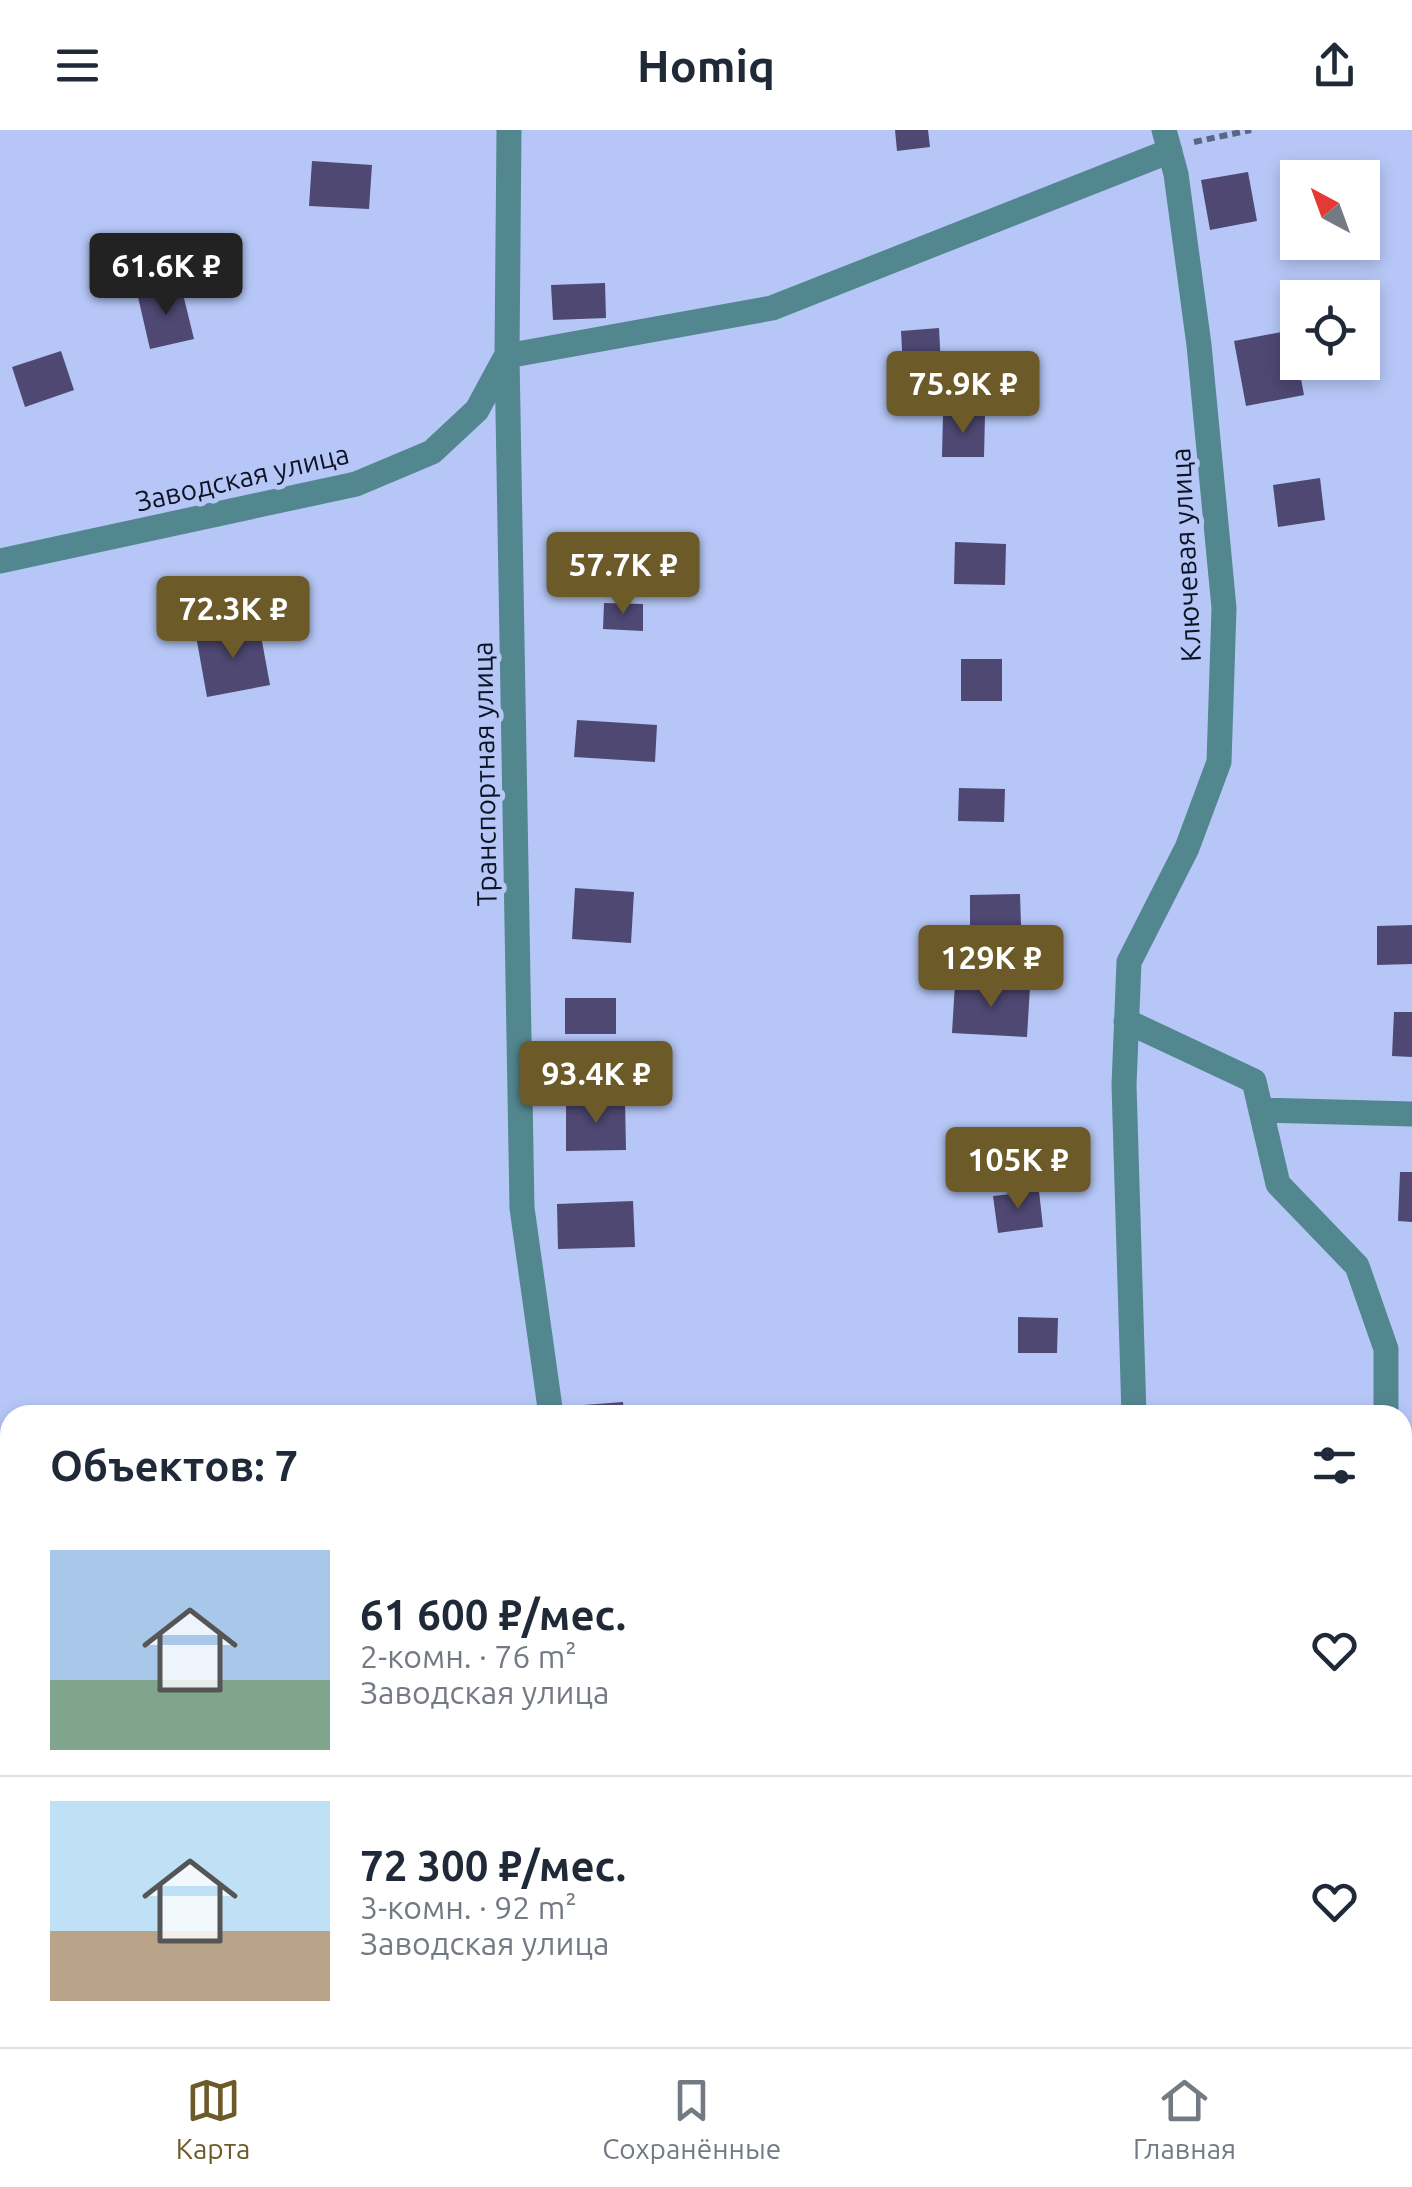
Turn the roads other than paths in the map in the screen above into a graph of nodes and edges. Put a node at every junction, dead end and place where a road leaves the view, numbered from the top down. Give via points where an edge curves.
1 (510, 130) edge
2 (1166, 140) edge
3 (507, 356) junction
4 (0, 562) edge
5 (1126, 1021) junction
6 (1261, 1110) junction
7 (1412, 1114) edge
8 (550, 1405) edge
9 (1134, 1405) edge
10 (1386, 1405) edge

1 - 3 street, Транспортная улица
2 - 3 street via 772,308
2 - 5 street, Ключевая улица via 1199,345 1224,608 1219,762 1187,848 1129,962
3 - 4 street, Заводская улица via 477,410 432,452 356,484
3 - 8 street, Транспортная улица via 522,1208
5 - 6 street via 1254,1081
5 - 9 street, Ключевая улица
6 - 7 street
6 - 10 street via 1278,1184 1358,1266 1386,1348

